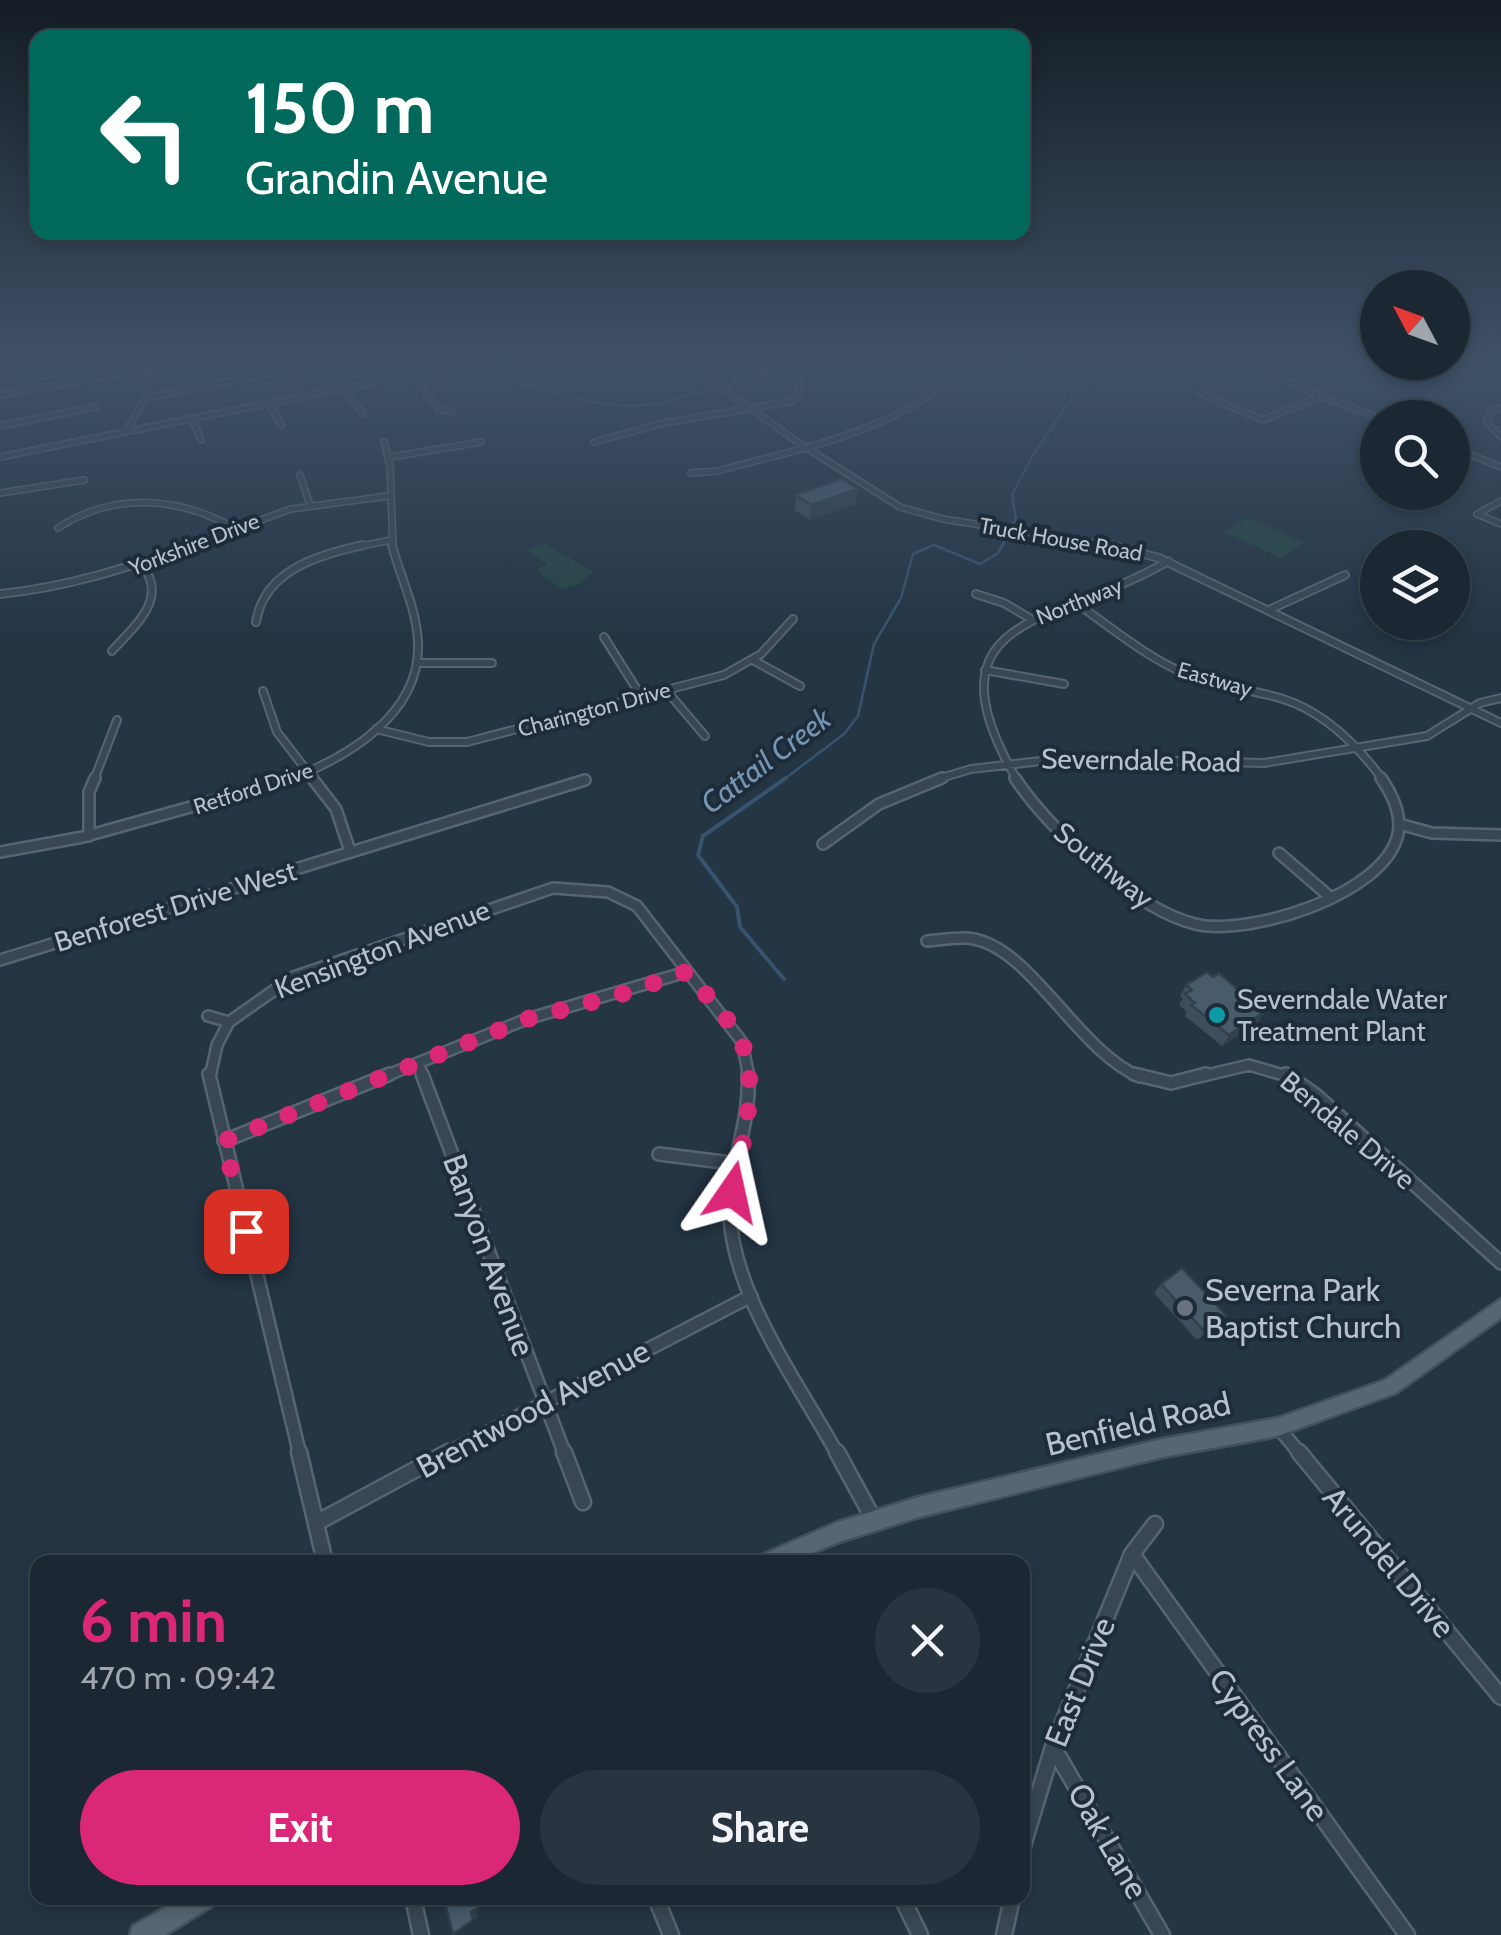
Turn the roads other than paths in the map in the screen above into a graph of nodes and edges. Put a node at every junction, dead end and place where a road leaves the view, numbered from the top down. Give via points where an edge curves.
1 (406, 454) edge
2 (771, 454) edge
3 (816, 454) edge
4 (1470, 454) edge
5 (390, 457) joint
6 (1501, 467) edge
7 (691, 474) dead end
8 (300, 475) dead end
9 (84, 480) dead end
10 (0, 493) edge
11 (388, 496) junction
12 (1501, 501) edge
13 (310, 505) junction
14 (1501, 524) edge
15 (58, 528) dead end
16 (234, 528) junction
17 (392, 540) junction
18 (1168, 561) junction
19 (142, 565) junction
20 (1345, 575) dead end
21 (0, 594) edge
22 (976, 594) dead end
23 (1076, 603) junction
24 (1269, 610) junction
25 (793, 619) dead end
26 (1031, 619) junction
27 (256, 622) dead end
28 (604, 637) dead end
29 (112, 651) dead end
30 (753, 660) junction
31 (417, 662) junction
32 (492, 662) dead end
33 (985, 670) junction
34 (1064, 684) dead end
35 (800, 686) dead end
36 (666, 690) junction
37 (264, 692) dead end
38 (641, 696) junction
39 (1501, 698) edge
40 (1470, 708) junction
41 (117, 720) dead end
42 (1501, 723) edge
43 (376, 729) junction
44 (705, 736) dead end
45 (1355, 750) junction
46 (1006, 760) junction
47 (309, 772) junction
48 (585, 780) dead end
49 (1399, 824) junction
50 (1501, 835) edge
51 (89, 836) junction
52 (824, 844) dead end
53 (0, 852) edge
54 (350, 852) junction
55 (1279, 854) dead end
56 (1330, 897) junction
57 (927, 941) dead end
58 (0, 960) edge
59 (686, 972) junction
60 (208, 1016) dead end
61 (229, 1022) junction
62 (418, 1063) junction
63 (224, 1141) junction
64 (659, 1154) dead end
65 (739, 1164) junction
66 (1501, 1262) edge
67 (750, 1296) junction
68 (1501, 1308) edge
69 (542, 1402) junction
70 (1278, 1426) junction
71 (583, 1502) dead end
72 (874, 1520) junction
73 (316, 1524) junction
74 (1156, 1524) dead end
75 (1132, 1554) junction
76 (323, 1555) edge
77 (786, 1555) edge
78 (1501, 1697) edge
79 (1054, 1747) junction
80 (1030, 1824) edge
81 (192, 1905) edge
82 (414, 1905) edge
83 (659, 1905) edge
84 (905, 1905) edge
85 (1010, 1905) edge
86 (142, 1935) edge
87 (422, 1935) edge
88 (670, 1935) edge
89 (920, 1935) edge
90 (1004, 1935) edge
91 (1162, 1935) edge
92 (1407, 1935) edge

1 - 5 street
2 - 7 street
3 - 18 street, Truck House Road via 918,513 1108,544
4 - 6 street
5 - 11 street
8 - 13 street
9 - 10 street
11 - 13 street, Yorkshire Drive
11 - 17 street
12 - 14 street via 1477,514
13 - 16 street, Yorkshire Drive
15 - 16 street via 136,502 201,509
16 - 19 street, Yorkshire Drive
17 - 27 street via 336,552 279,578 258,601
17 - 31 street via 416,632
18 - 23 street, Northway
18 - 24 street, Truck House Road
19 - 21 street, Yorkshire Drive via 50,589
19 - 29 street via 155,580 156,596
20 - 24 street
22 - 26 street
23 - 26 street, Northway
23 - 45 street, Eastway via 1186,674 1268,694 1321,716
24 - 40 street, Truck House Road
25 - 30 street, Charington Drive
26 - 33 street, Northway via 999,642
28 - 38 street
30 - 35 street
30 - 36 street, Charington Drive
31 - 32 street
31 - 43 street, Retford Drive
33 - 34 street
33 - 46 street via 982,706
36 - 38 street, Charington Drive
36 - 44 street
37 - 47 street via 277,732
38 - 43 street, Charington Drive via 467,742 429,742
39 - 40 street, Severndale Road
40 - 42 street, Truck House Road
40 - 45 street, Severndale Road via 1428,736
41 - 51 street via 88,792
43 - 47 street, Retford Drive
45 - 46 street, Severndale Road via 1264,762
45 - 49 street via 1388,790
46 - 52 street, Severndale Road via 924,781 844,824
46 - 56 street, Southway via 1021,789 1066,838 1164,913 1246,928 1286,920
47 - 51 street, Retford Drive
47 - 54 street via 336,809
48 - 54 street, Benforest Drive West
49 - 50 street via 1432,833
49 - 56 street, Southway via 1384,861
51 - 53 street, Retford Drive
54 - 58 street, Benforest Drive West
55 - 56 street
57 - 66 street, Bendale Drive via 972,938 994,946 1115,1063 1149,1081 1182,1084 1229,1065 1278,1070
59 - 61 street, Kensington Avenue via 666,939 629,901 594,888 543,889 293,977
59 - 62 street via 527,1019
59 - 65 street, Kensington Avenue via 746,1054
60 - 61 street
61 - 63 street via 210,1072
62 - 63 street
62 - 69 street, Banyon Avenue
63 - 73 street
64 - 65 street
65 - 67 street, Kensington Avenue via 730,1219
67 - 69 street, Brentwood Avenue
67 - 72 street, Kensington Avenue
68 - 70 main road, Benfield Road via 1390,1387
69 - 71 street, Banyon Avenue
69 - 73 street, Brentwood Avenue
70 - 72 main road, Benfield Road
70 - 78 street, Arundel Drive
72 - 77 main road, Benfield Road
73 - 76 street
74 - 75 street, East Drive
75 - 79 street, East Drive
75 - 92 street, Cypress Lane
79 - 80 street, East Drive
79 - 91 street, Oak Lane
81 - 86 main road
82 - 87 street
83 - 88 street
84 - 89 street
85 - 90 street

